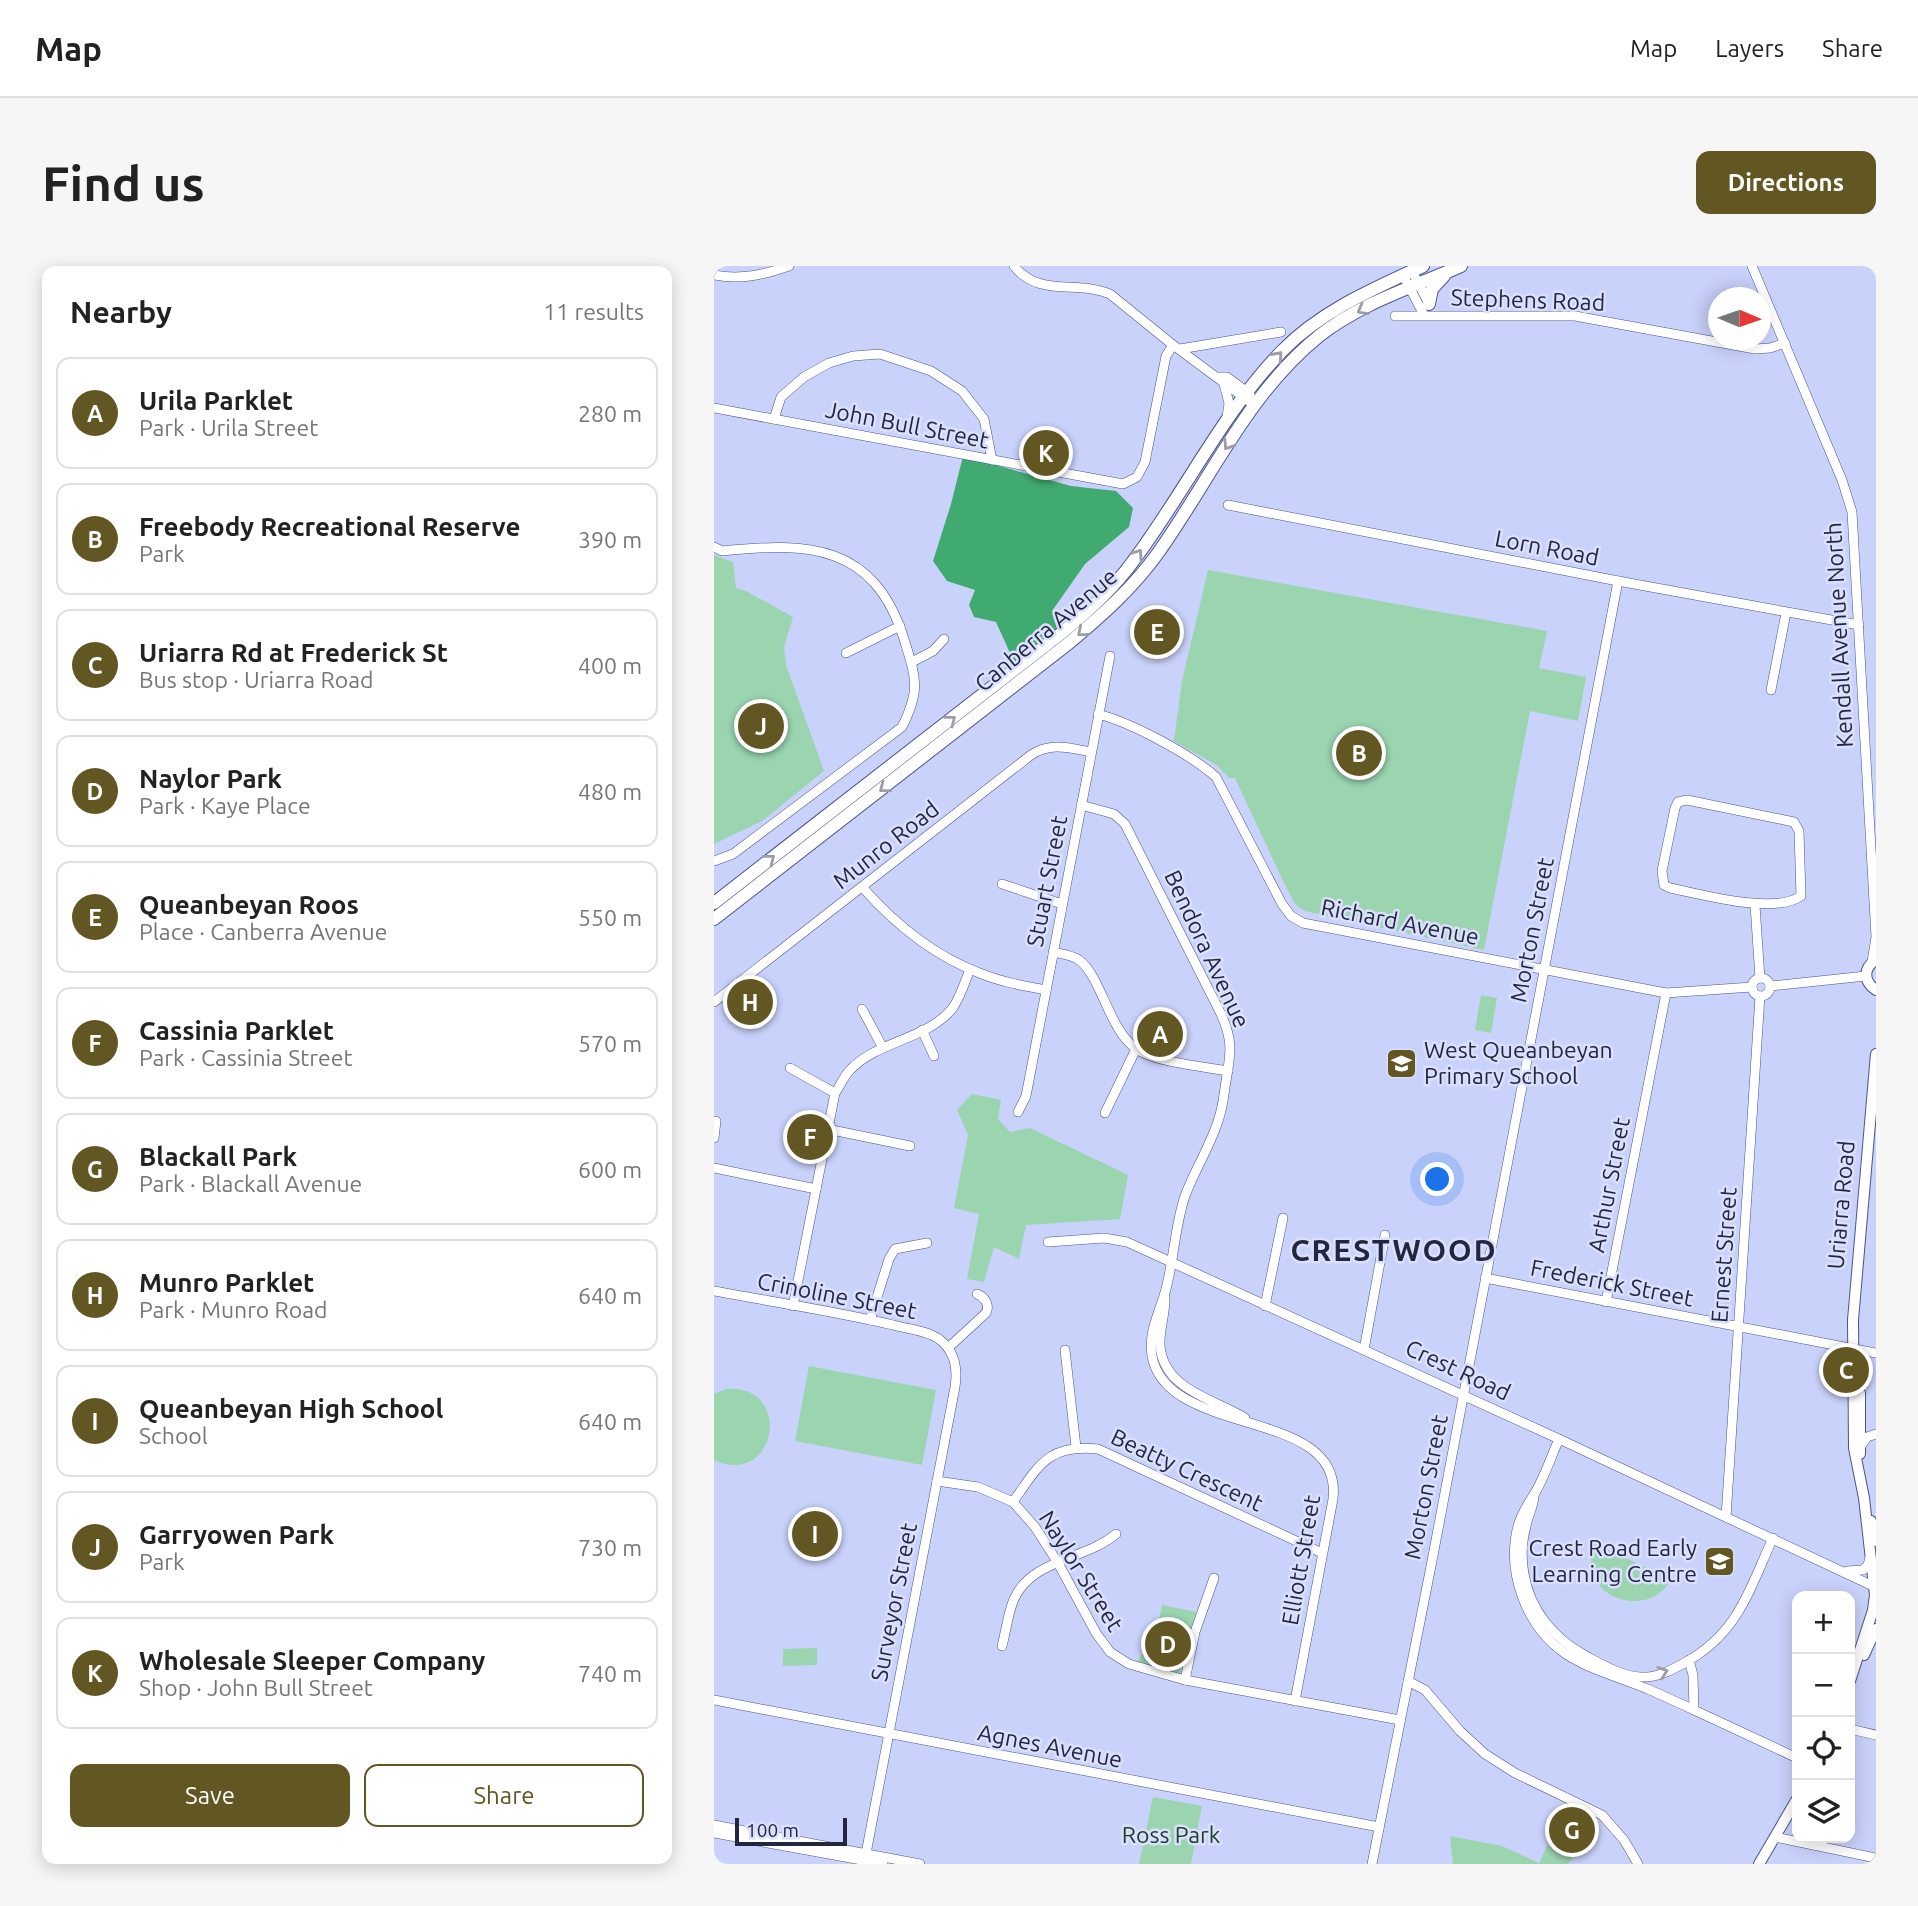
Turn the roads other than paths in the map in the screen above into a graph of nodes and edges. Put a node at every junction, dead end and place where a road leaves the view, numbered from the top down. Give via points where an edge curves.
1 (789, 266) edge
2 (1014, 266) edge
3 (1752, 266) edge
4 (1459, 267) edge
5 (1413, 271) edge
6 (714, 275) edge
7 (1414, 285) junction
8 (1429, 311) junction
9 (1395, 316) dead end
10 (1281, 332) dead end
11 (1785, 343) junction
12 (1176, 347) junction
13 (1221, 381) junction
14 (1251, 398) junction
15 (714, 408) edge
16 (774, 419) junction
17 (1227, 422) junction
18 (992, 460) junction
19 (1228, 505) dead end
20 (714, 547) edge
21 (1618, 581) junction
22 (1786, 613) junction
23 (1859, 625) junction
24 (900, 626) junction
25 (944, 639) dead end
26 (846, 653) dead end
27 (1110, 656) dead end
28 (912, 662) junction
29 (1771, 690) dead end
30 (1098, 714) junction
31 (1091, 752) junction
32 (1081, 805) junction
33 (714, 861) edge
34 (1002, 884) dead end
35 (863, 888) junction
36 (714, 903) edge
37 (1062, 904) junction
38 (1755, 905) junction
39 (714, 919) edge
40 (1876, 938) edge
41 (1053, 952) junction
42 (1874, 961) edge
43 (970, 970) junction
44 (1544, 970) junction
45 (1866, 976) junction
46 (1760, 978) junction
47 (1770, 986) junction
48 (1752, 987) junction
49 (1046, 990) junction
50 (1875, 992) edge
51 (1666, 993) junction
52 (1760, 996) junction
53 (714, 1002) edge
54 (862, 1009) dead end
55 (922, 1030) junction
56 (883, 1048) junction
57 (1136, 1049) junction
58 (1876, 1054) edge
59 (934, 1056) dead end
60 (790, 1068) dead end
61 (1228, 1071) junction
62 (835, 1093) junction
63 (1874, 1102) edge
64 (1018, 1112) dead end
65 (1105, 1113) dead end
66 (716, 1121) dead end
67 (827, 1129) junction
68 (714, 1138) edge
69 (910, 1146) dead end
70 (714, 1168) edge
71 (816, 1189) junction
72 (1863, 1191) junction
73 (1876, 1194) edge
74 (1283, 1218) dead end
75 (1385, 1235) dead end
76 (1048, 1242) dead end
77 (928, 1243) dead end
78 (1172, 1262) junction
79 (1485, 1278) junction
80 (714, 1291) edge
81 (977, 1294) dead end
82 (1606, 1302) junction
83 (793, 1306) junction
84 (1265, 1306) junction
85 (870, 1320) junction
86 (1739, 1327) junction
87 (948, 1348) junction
88 (1065, 1350) dead end
89 (1364, 1350) junction
90 (1876, 1353) edge
91 (1855, 1354) junction
92 (1462, 1396) junction
93 (1861, 1421) junction
94 (1876, 1433) edge
95 (1559, 1439) junction
96 (1861, 1446) junction
97 (1076, 1447) junction
98 (1860, 1474) junction
99 (937, 1481) junction
100 (1534, 1495) junction
101 (1864, 1498) junction
102 (1013, 1502) junction
103 (1726, 1517) junction
104 (1116, 1534) dead end
105 (1773, 1538) junction
106 (1876, 1541) edge
107 (1322, 1553) junction
108 (1870, 1556) junction
109 (1058, 1563) junction
110 (1842, 1570) junction
111 (1214, 1578) dead end
112 (1875, 1587) edge
113 (1876, 1629) edge
114 (1002, 1647) dead end
115 (1706, 1651) junction
116 (1689, 1660) junction
117 (1855, 1668) edge
118 (1855, 1673) edge
119 (1636, 1677) junction
120 (1185, 1680) junction
121 (1408, 1681) junction
122 (1693, 1685) junction
123 (1648, 1689) junction
124 (714, 1700) edge
125 (1295, 1701) junction
126 (1694, 1710) junction
127 (1400, 1720) junction
128 (1855, 1731) edge
129 (888, 1735) junction
130 (1876, 1735) edge
131 (1792, 1756) edge
132 (1792, 1808) edge
133 (714, 1825) edge
134 (1378, 1827) junction
135 (714, 1833) edge
136 (1775, 1837) junction
137 (1876, 1857) edge
138 (865, 1859) edge
139 (883, 1864) edge
140 (920, 1864) edge
141 (1372, 1864) edge
142 (1638, 1864) edge
143 (1759, 1864) edge

1 - 6 street via 739,278
2 - 12 street via 1042,285 1110,294
3 - 11 street, Kendall Avenue North
4 - 7 highway, Canberra Avenue
4 - 8 highway via 1435,284
5 - 7 street, Stephens Road
14 -> 5 highway, Canberra Avenue via 1282,351 1297,337 1342,304
7 - 8 street, Stephens Road
7 -> 14 highway, Canberra Avenue via 1328,330
8 - 9 street, Stephens Road
8 - 11 street, Stephens Road via 1575,316 1755,349
10 - 12 street
11 - 23 street, Kendall Avenue North via 1848,497
12 - 13 street
12 - 18 street, John Bull Street via 1166,356 1145,462 1133,480 1119,484
13 - 14 street via 1227,377
13 - 17 street via 1229,403
14 - 17 highway, Canberra Avenue
14 -> 39 highway, Canberra Avenue via 1158,552 1108,610
15 - 16 street, John Bull Street
16 - 18 street, John Bull Street
16 - 18 street via 781,397 804,377 829,363 880,354 931,371 962,391 984,419
36 -> 17 highway, Canberra Avenue via 1104,597 1134,561
19 - 21 street, Lorn Road
20 - 24 street via 722,551 794,547 851,563 880,587
21 - 22 street, Lorn Road
21 - 44 street, Morton Street
22 - 23 street, Lorn Road
22 - 29 street
23 - 40 street, Kendall Avenue North
24 - 26 street
24 - 28 street
25 - 28 street
27 - 30 street, Stuart Street
28 - 33 street via 914,704 902,727 733,854
30 - 31 street, Stuart Street
30 - 44 street, Richard Avenue via 1153,738 1216,777 1282,904 1299,921
31 - 32 street, Stuart Street
31 - 35 street, Munro Road via 1056,746 1040,749
32 - 37 street, Stuart Street
32 - 61 street, Bendora Avenue via 1114,814 1125,824 1227,1026 1232,1047
34 - 37 street
35 - 43 street via 920,940
35 - 53 street, Munro Road
37 - 41 street, Stuart Street
38 - 38 street via 1664,885 1662,871 1678,802 1687,800 1797,824 1801,896
38 - 46 street
40 - 42 street, Kendall Avenue North
41 - 49 street, Stuart Street
41 - 57 street via 1084,966 1116,1025
42 - 45 main road
43 - 49 street
43 - 55 street via 951,1009
44 - 51 street, Richard Avenue
44 - 79 street, Morton Street
45 - 47 street
45 - 50 main road
46 - 47 street
46 - 48 street
47 - 52 street
48 - 51 street, Richard Avenue
48 - 52 street
49 - 64 street, Stuart Street via 1026,1096
51 - 82 street, Arthur Street
52 - 86 street, Ernest Street
54 - 56 street
55 - 56 street
55 - 59 street
56 - 62 street via 850,1070
57 - 61 street
57 - 65 street
58 - 63 main road, Uriarra Road
60 - 62 street
61 - 78 street, Bendora Avenue via 1220,1117 1185,1196
62 - 67 street
63 - 72 main road, Uriarra Road
66 - 68 street
67 - 69 street
67 - 71 street
70 - 71 street
71 - 83 street
72 - 73 street
72 - 91 main road, Uriarra Road
74 - 84 street
75 - 89 street
76 - 78 street, Crest Road via 1119,1240
77 - 85 street via 895,1249
78 - 84 street, Crest Road
78 - 107 street, Elliott Street via 1151,1337 1160,1375 1192,1401 1300,1443 1326,1462 1335,1489
79 - 82 street, Frederick Street
79 - 92 street, Morton Street
80 - 83 street, Crinoline Street
81 - 87 street via 986,1302 986,1313
82 - 86 street, Frederick Street
83 - 85 street, Crinoline Street
84 - 89 street, Crest Road
85 - 87 street, Crinoline Street via 928,1334
86 - 91 street, Frederick Street
86 - 103 street, Ernest Street
87 - 99 street, Surveyor Street via 957,1376
88 - 97 street
89 - 92 street, Crest Road
90 - 91 street, Frederick Street
91 - 93 main road, Uriarra Road
91 - 98 main road, Uriarra Road via 1853,1421
92 - 95 street, Crest Road
92 - 121 street, Morton Street
93 - 94 street
93 - 96 main road, Uriarra Road
94 - 96 street
95 - 100 street
95 - 103 street, Crest Road
96 - 98 main road, Uriarra Road
97 - 102 street, Beatty Crescent via 1056,1452
97 - 107 street, Beatty Crescent via 1098,1449
98 - 101 main road, Uriarra Road
99 - 102 street, Naylor Street via 978,1486
99 - 129 street, Surveyor Street
100 - 119 street via 1522,1564 1539,1614 1575,1650
100 - 123 street via 1520,1518 1515,1549 1519,1586 1528,1609 1545,1634 1568,1655
101 - 106 main road, Uriarra Road
101 - 108 main road, Uriarra Road
102 - 109 street, Naylor Street
103 - 105 street, Crest Road
104 - 109 street via 1102,1546
105 - 110 street, Crest Road
105 - 115 street via 1736,1616
107 - 125 street, Elliott Street
108 - 110 street via 1863,1570
108 - 112 main road, Uriarra Road
109 - 114 street via 1024,1583 1014,1600
109 - 120 street, Naylor Street via 1110,1652 1129,1664
110 - 112 street, Crest Road
111 - 120 street via 1195,1632
112 - 117 main road, Uriarra Road via 1873,1610
113 - 118 main road, Uriarra Road
115 - 116 street
115 - 122 street
119 -> 116 street via 1658,1675
116 - 122 street
119 - 123 street
120 - 125 street, Naylor Street
121 - 127 street, Morton Street
121 - 142 street via 1425,1689 1454,1726 1485,1754 1602,1815
122 - 126 street
123 - 126 street
124 - 129 street, Agnes Avenue
125 - 127 street, Naylor Street
126 - 131 street
127 - 134 street, Morton Street
128 - 130 street
129 - 134 street, Agnes Avenue
129 - 138 street, Surveyor Street
132 - 136 main road
133 - 138 street
134 - 141 street, Morton Street
135 - 138 street
136 - 137 street
136 - 143 main road
138 - 139 street
138 - 140 street

